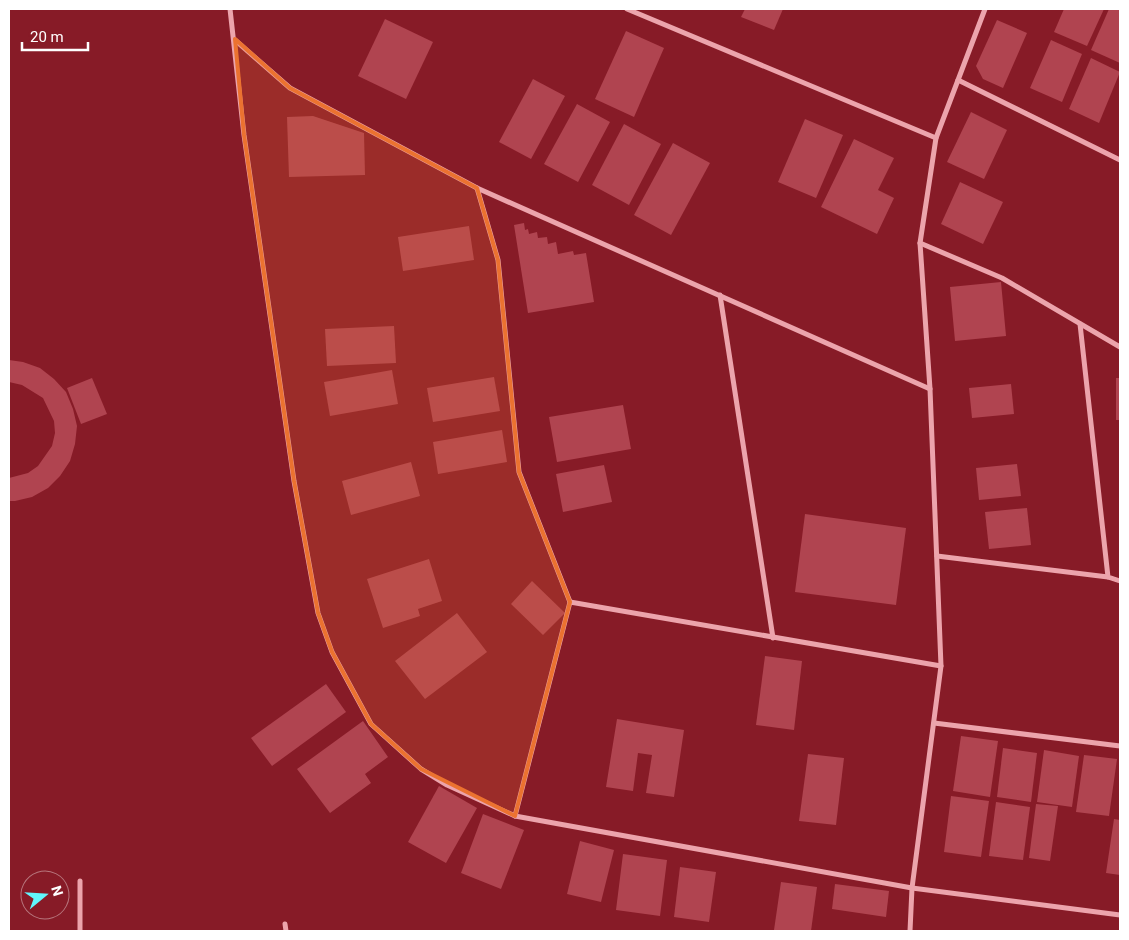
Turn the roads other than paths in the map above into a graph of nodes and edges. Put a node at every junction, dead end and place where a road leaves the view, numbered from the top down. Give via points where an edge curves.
1 (230, 9) edge
2 (627, 9) edge
3 (985, 9) edge
4 (637, 11) edge
5 (235, 39) junction
6 (958, 80) junction
7 (936, 138) junction
8 (1120, 160) edge
9 (477, 188) junction
10 (920, 243) junction
11 (720, 295) junction
12 (1080, 324) junction
13 (1120, 346) edge
14 (930, 389) junction
15 (937, 556) junction
16 (1108, 576) junction
17 (1120, 581) edge
18 (570, 602) junction
19 (773, 638) junction
20 (941, 666) junction
21 (934, 723) junction
22 (1120, 746) edge
23 (515, 816) junction
24 (80, 881) dead end
25 (912, 888) junction
26 (1120, 915) edge
27 (285, 924) dead end
28 (80, 931) edge
29 (286, 931) edge
30 (910, 931) edge

1 - 5 street
2 - 4 street
3 - 6 street
4 - 7 street
5 - 9 street via 290,88
5 - 23 street via 244,135 295,489 318,613 350,686 371,724 421,769 447,785
6 - 7 street
6 - 8 street
7 - 10 street
9 - 11 street
9 - 18 street via 498,260 519,472
10 - 12 street via 1002,278
10 - 14 street
11 - 14 street
11 - 19 street
12 - 13 street
12 - 16 street
14 - 15 street
15 - 16 street
15 - 20 street
16 - 17 street
18 - 19 street
18 - 23 street
19 - 20 street
20 - 21 street
21 - 22 street
21 - 25 street
23 - 25 street
24 - 28 street
25 - 26 street
25 - 30 street
27 - 29 street

